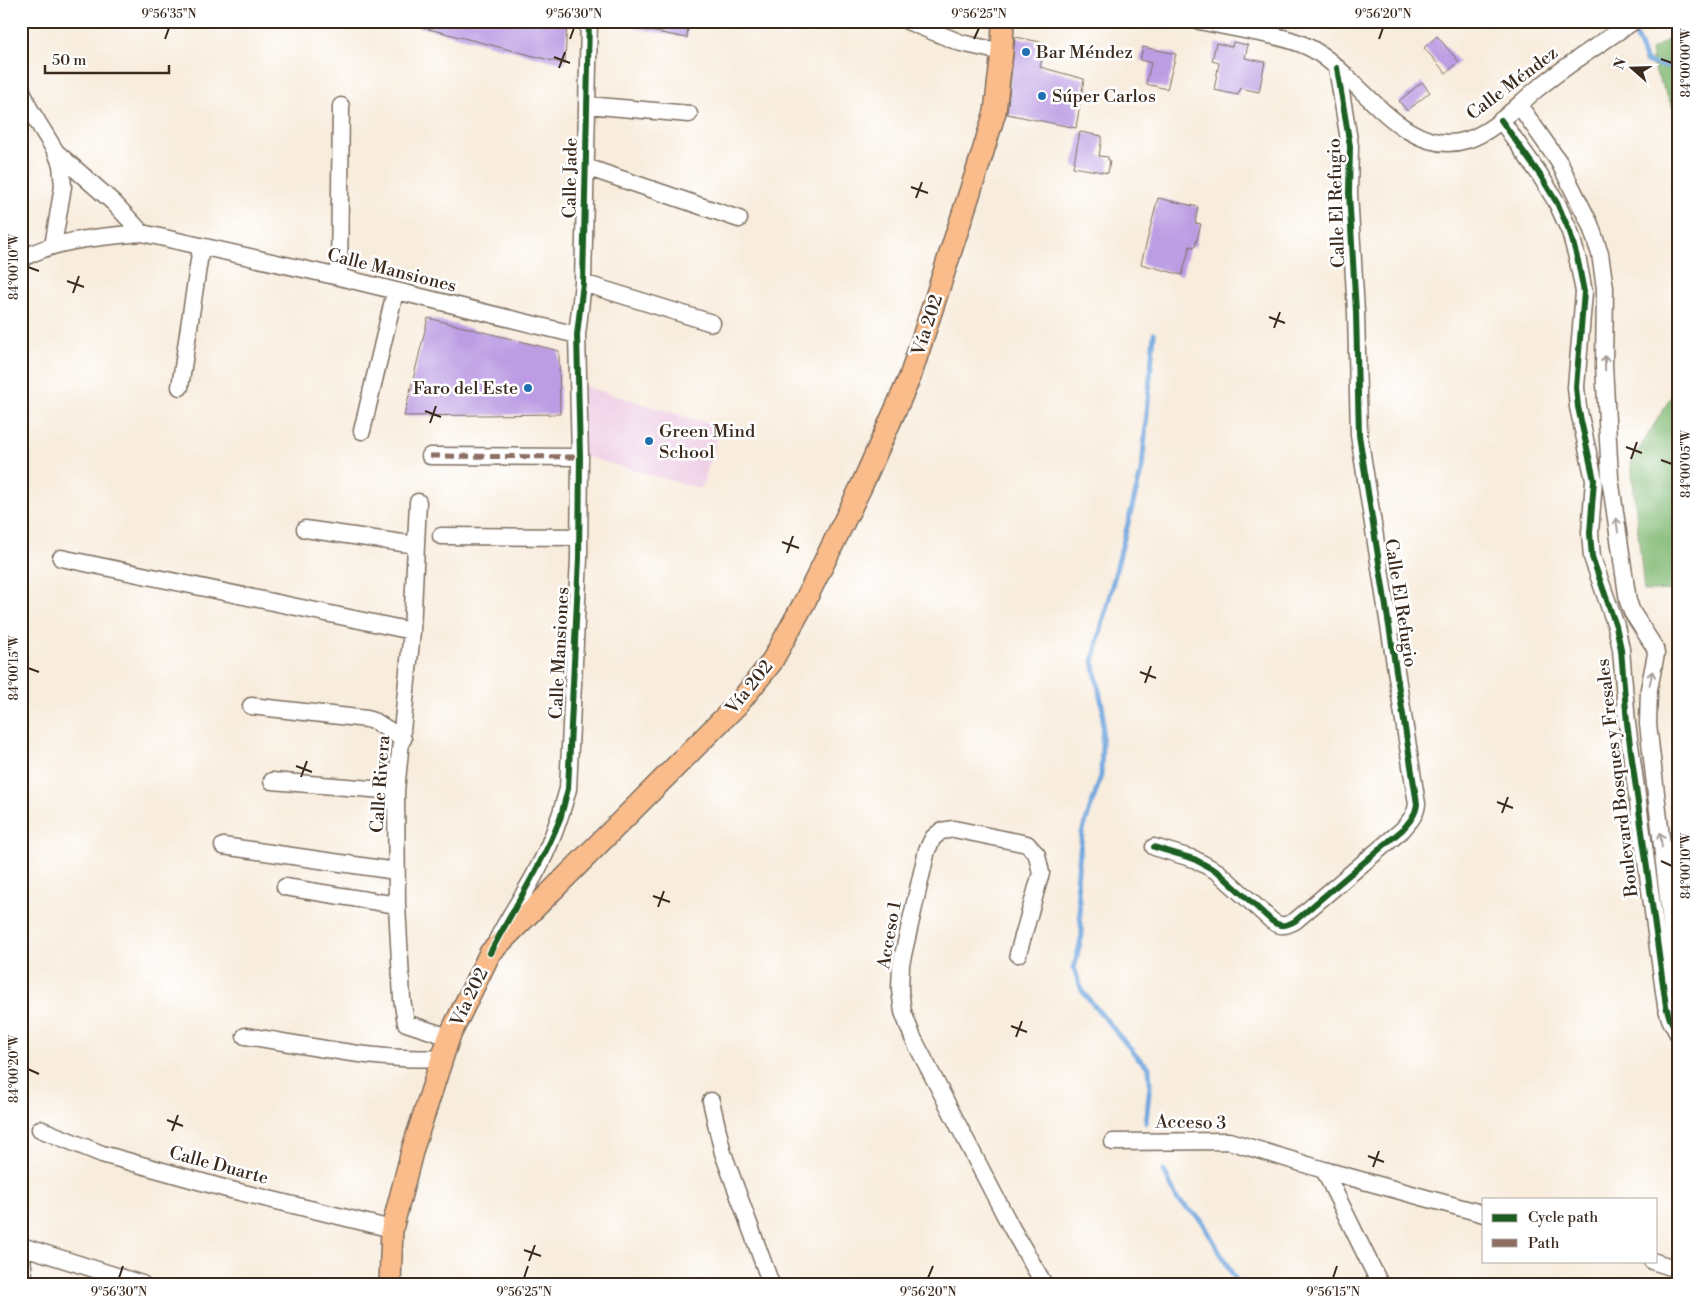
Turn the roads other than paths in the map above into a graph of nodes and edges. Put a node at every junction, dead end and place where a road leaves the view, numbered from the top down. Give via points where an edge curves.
1 (590, 21) edge
2 (907, 21) edge
3 (1003, 21) edge
4 (1199, 21) edge
5 (1634, 21) edge
6 (1002, 52) junction
7 (1337, 68) junction
8 (21, 88) edge
9 (1519, 105) junction
10 (341, 106) dead end
11 (587, 106) junction
12 (689, 114) dead end
13 (1501, 120) junction
14 (56, 152) junction
15 (586, 167) junction
16 (739, 218) dead end
17 (142, 233) junction
18 (53, 246) junction
19 (201, 247) junction
20 (21, 259) edge
21 (339, 277) junction
22 (583, 283) junction
23 (395, 292) junction
24 (712, 324) dead end
25 (578, 335) junction
26 (180, 386) dead end
27 (362, 432) dead end
28 (430, 456) dead end
29 (580, 457) junction
30 (418, 502) dead end
31 (305, 529) dead end
32 (441, 536) dead end
33 (579, 537) junction
34 (416, 545) junction
35 (61, 558) dead end
36 (412, 631) junction
37 (250, 706) dead end
38 (402, 739) junction
39 (272, 781) dead end
40 (396, 791) junction
41 (223, 846) dead end
42 (1154, 847) dead end
43 (396, 871) junction
44 (285, 887) dead end
45 (397, 905) junction
46 (490, 953) junction
47 (1018, 954) dead end
48 (1679, 993) edge
49 (245, 1036) dead end
50 (1679, 1036) edge
51 (449, 1037) junction
52 (442, 1058) junction
53 (711, 1100) dead end
54 (40, 1129) dead end
55 (1113, 1142) dead end
56 (1324, 1170) junction
57 (1482, 1213) edge
58 (392, 1229) junction
59 (21, 1248) edge
60 (1656, 1262) edge
61 (1679, 1272) edge
62 (25, 1284) edge
63 (142, 1284) edge
64 (390, 1284) edge
65 (771, 1284) edge
66 (1044, 1284) edge
67 (1380, 1284) edge

1 - 11 street, Calle Jade
2 - 6 street via 961,43
3 - 6 main road, Vía 202
4 - 7 street, Calle Méndez via 1307,46
5 - 9 street, Calle Méndez via 1568,66
6 - 46 main road, Vía 202 via 995,112 982,158 910,377 861,487 771,663 738,704
7 - 13 street, Calle Méndez via 1385,115 1422,137 1439,142 1467,140
7 - 42 street, Calle El Refugio via 1350,146 1359,435 1417,810 1402,830 1288,925 1277,925 1207,864
8 - 14 street via 29,108
9 - 13 street, Calle Méndez
48 -> 9 street, Boulevard Bosques y Fresales via 1648,724 1649,689 1656,654 1628,601 1610,478 1604,365 1605,288 1600,254 1590,224 1559,162
10 - 21 street
11 - 12 street
11 - 15 street, Calle Jade
13 - 50 street, Boulevard Bosques y Fresales via 1557,203 1572,239 1584,288 1576,387 1594,480 1590,545 1621,649 1626,723 1666,1006
14 - 17 street
14 - 18 street via 64,186
15 - 16 street
15 - 22 street, Calle Jade
17 - 18 street
17 - 19 street, Calle Mansiones
18 - 20 street
19 - 21 street, Calle Mansiones
19 - 26 street
21 - 23 street, Calle Mansiones
22 - 24 street
22 - 25 street, Calle Jade
23 - 25 street, Calle Mansiones
23 - 27 street
25 - 29 street, Calle Mansiones
28 - 29 street
29 - 33 street, Calle Mansiones
30 - 34 street, Calle Rivera
31 - 34 street
32 - 33 street
33 - 46 street, Calle Mansiones via 568,790 560,818 534,876
34 - 36 street, Calle Rivera
35 - 36 street
36 - 38 street, Calle Rivera
37 - 38 street via 367,719
38 - 40 street, Calle Rivera
39 - 40 street
40 - 43 street, Calle Rivera
41 - 43 street
43 - 45 street, Calle Rivera
44 - 45 street
45 - 51 street, Calle Rivera via 406,1024
46 - 51 main road, Vía 202
47 - 66 street, Acceso 1 via 1041,873 1037,855 1027,844 954,829 942,831 932,838 927,850 901,964 903,1012 913,1038 1011,1228
49 - 52 street via 415,1060
51 - 52 main road, Vía 202
52 - 58 main road, Vía 202 via 413,1148
53 - 65 street via 723,1154
54 - 58 street, Calle Duarte via 112,1157
55 - 56 street, Acceso 3 via 1229,1141
56 - 57 street
56 - 67 street
58 - 64 main road, Vía 202
59 - 62 street
59 - 63 street
60 - 61 street

